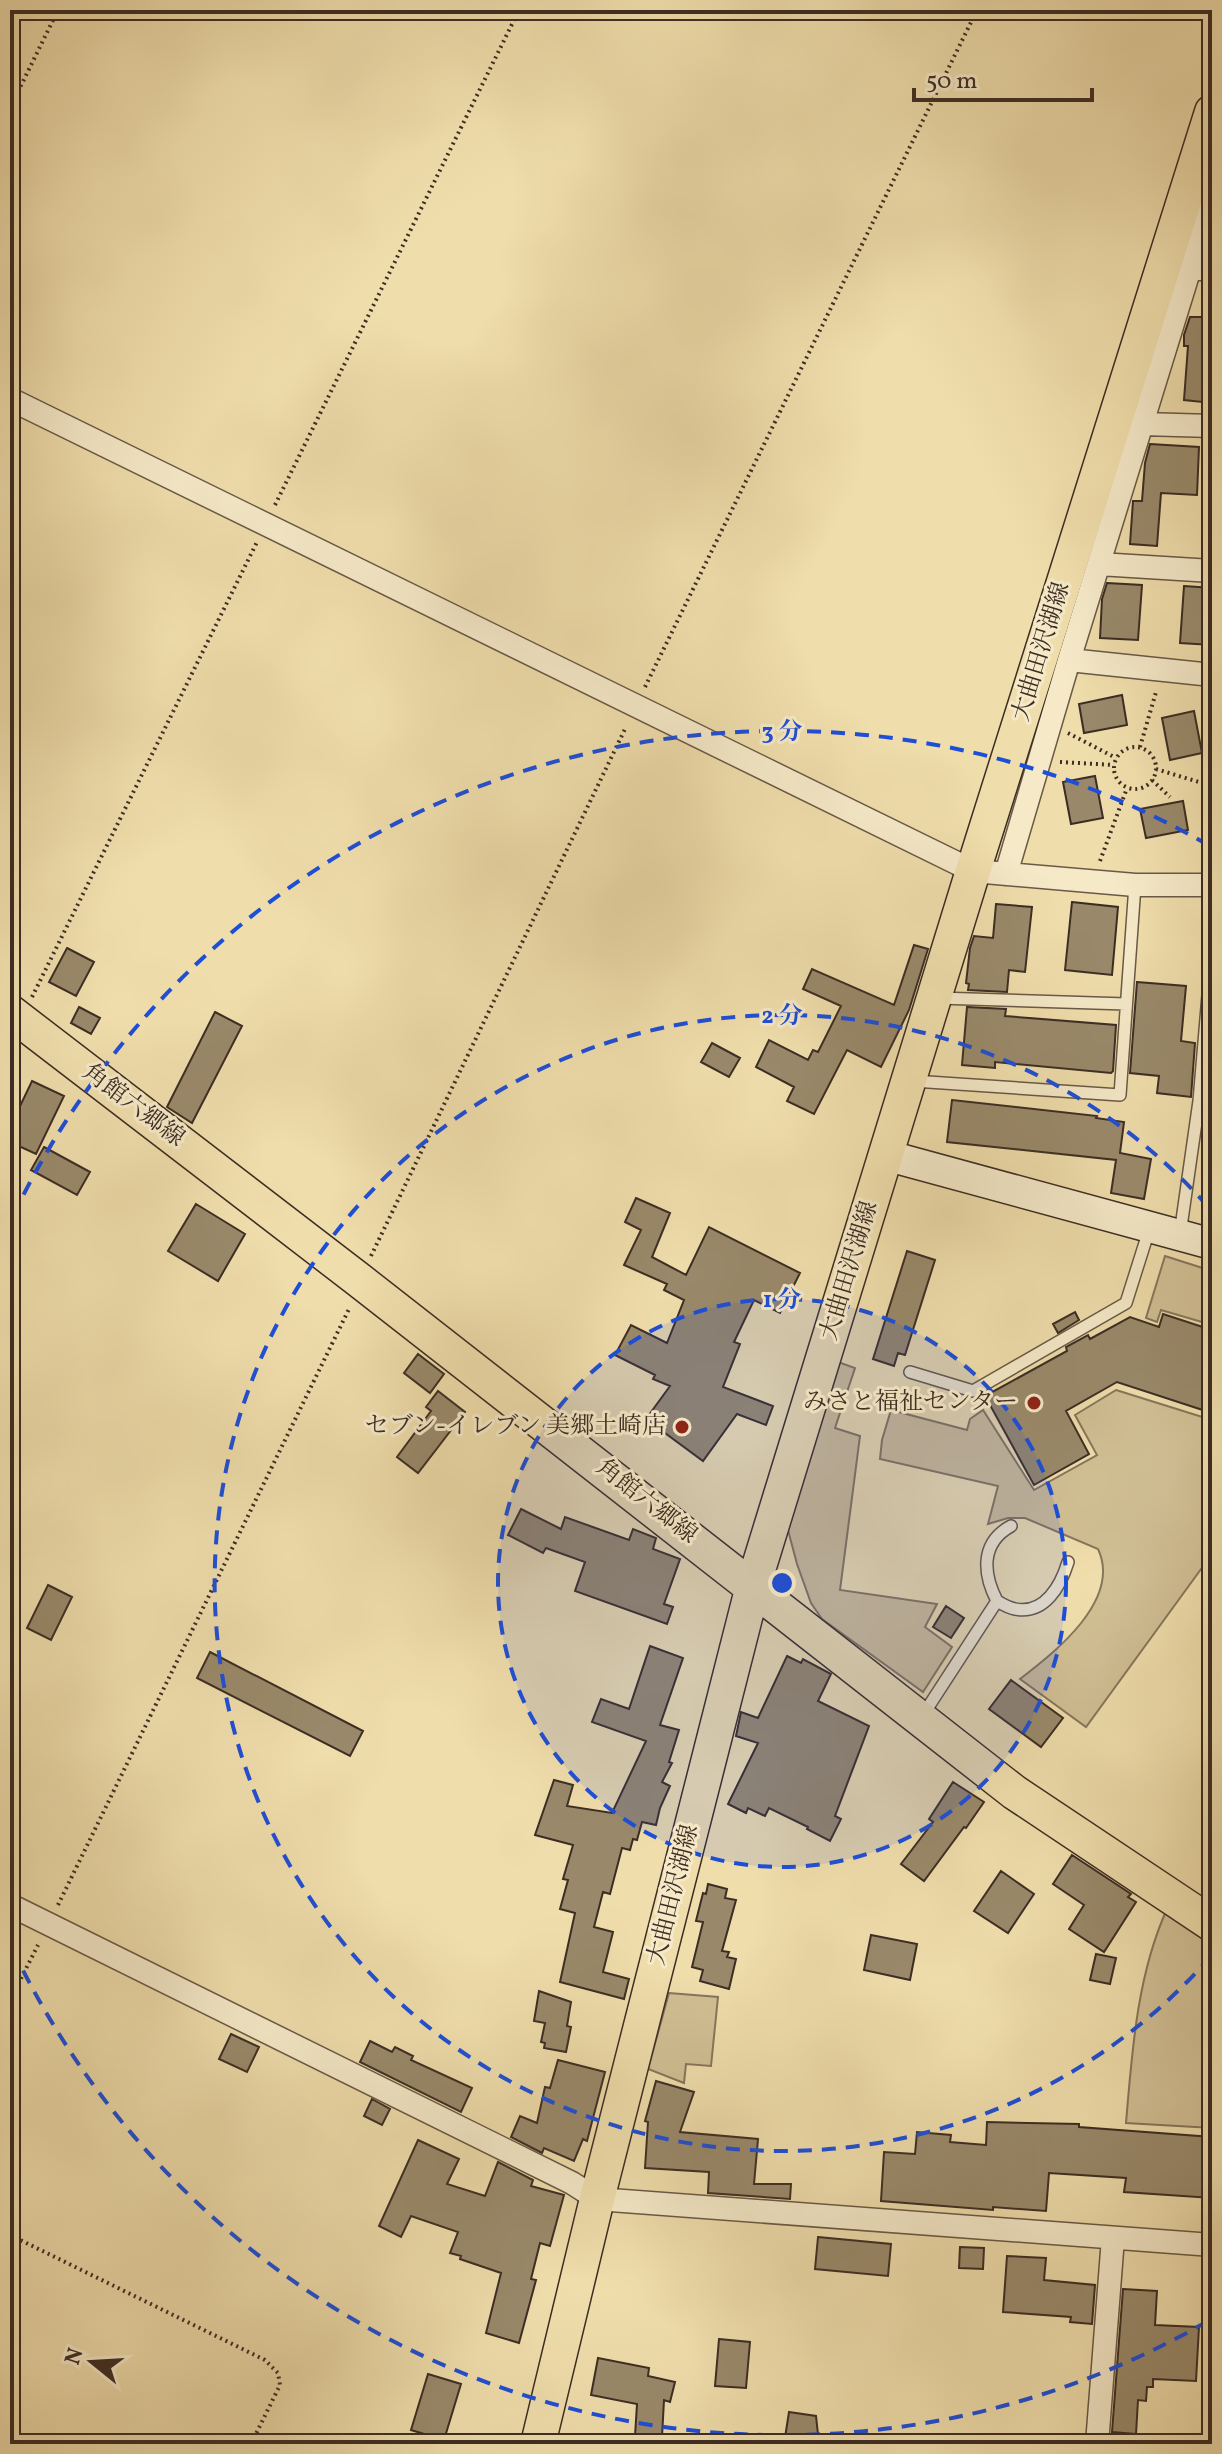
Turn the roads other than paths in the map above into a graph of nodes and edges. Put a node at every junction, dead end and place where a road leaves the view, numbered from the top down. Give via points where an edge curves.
1 (1210, 125) edge
2 (1212, 197) edge
3 (1201, 269) edge
4 (10, 399) edge
5 (1142, 424) junction
6 (1212, 426) edge
7 (1099, 564) junction
8 (1212, 571) edge
9 (1069, 660) junction
10 (1212, 675) edge
11 (990, 872) junction
12 (1135, 885) junction
13 (1212, 885) edge
14 (1212, 948) edge
15 (934, 998) junction
16 (1126, 1004) junction
17 (15, 1016) edge
18 (908, 1081) junction
19 (885, 1155) junction
20 (1150, 1227) junction
21 (1180, 1235) junction
22 (1212, 1244) edge
23 (910, 1372) dead end
24 (1011, 1526) dead end
25 (1068, 1562) dead end
26 (753, 1586) junction
27 (997, 1601) junction
28 (921, 1718) junction
29 (10, 1905) edge
30 (1212, 1924) edge
31 (597, 2199) junction
32 (1113, 2238) junction
33 (1212, 2245) edge
34 (538, 2444) edge
35 (1097, 2444) edge

1 - 11 main road, 大曲田沢湖線
2 - 3 street
3 - 5 street
4 - 11 street via 636,706
5 - 6 street
5 - 7 street
7 - 8 street
7 - 9 street
9 - 10 street
9 - 11 street via 1039,761
11 - 12 street
11 - 15 main road, 大曲田沢湖線
12 - 13 street
12 - 16 lane
14 - 21 lane via 1199,1101
15 - 16 lane
15 - 18 main road, 大曲田沢湖線
16 - 18 lane via 1120,1095
17 - 26 main road, 角館六郷線
18 - 19 main road, 大曲田沢湖線
19 - 20 street
19 - 26 main road, 大曲田沢湖線
20 - 21 street
20 - 23 lane via 1126,1303 973,1391
21 - 22 street
24 - 27 lane via 998,1533 987,1560 987,1580
25 - 27 lane via 1048,1599 1034,1608 1016,1609
26 - 28 main road, 角館六郷線
26 - 31 main road, 大曲田沢湖線
27 - 28 lane
28 - 30 main road, 角館六郷線 via 1014,1792
29 - 31 street
31 - 32 street
31 - 34 main road, 大曲田沢湖線
32 - 33 street
32 - 35 street

